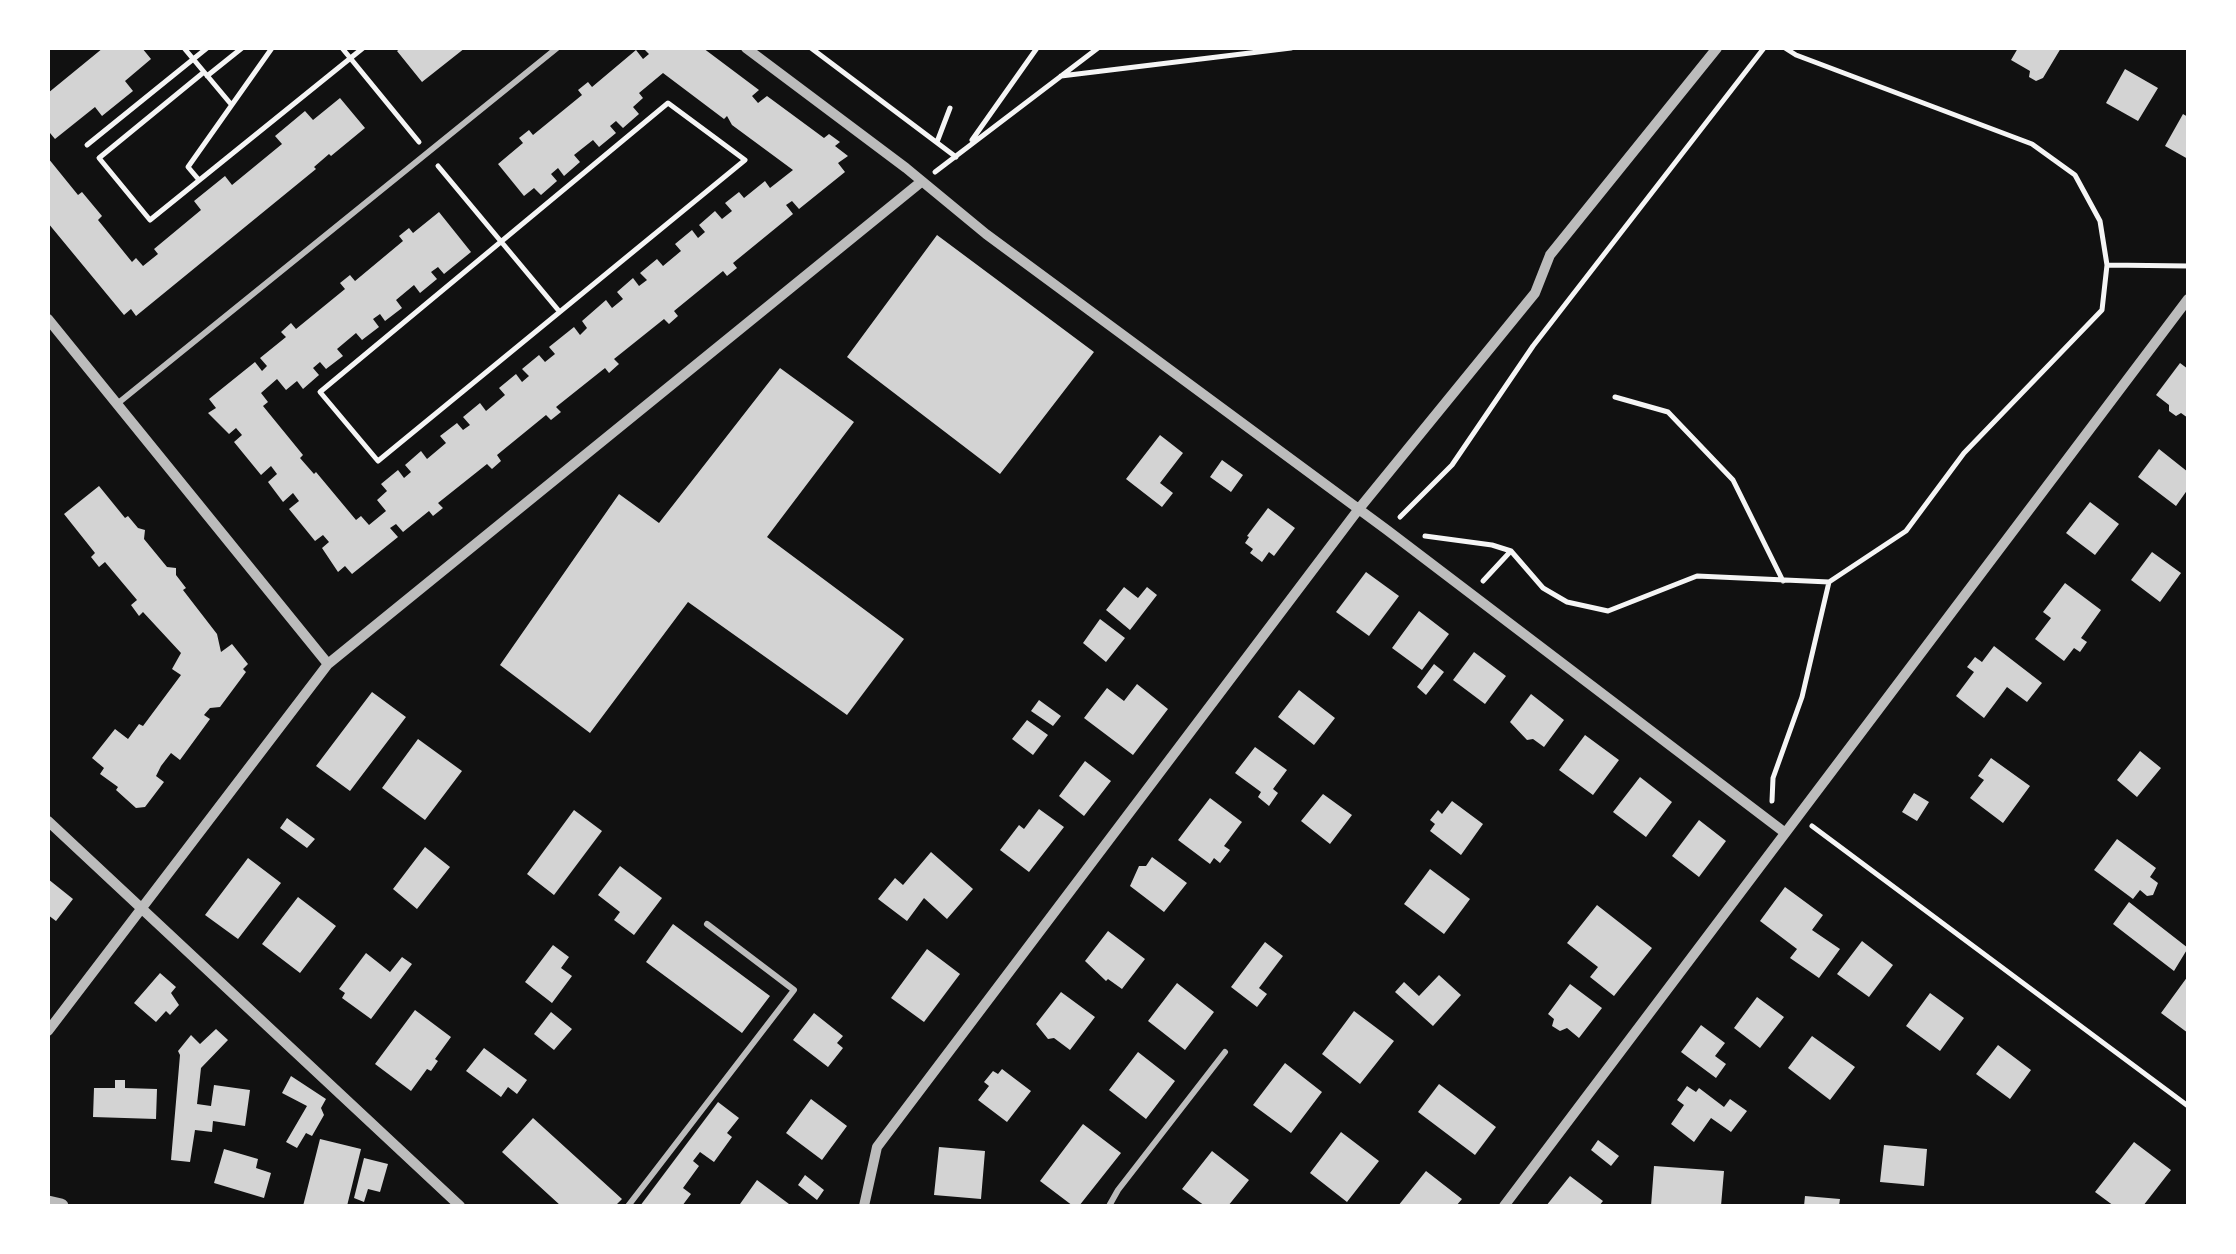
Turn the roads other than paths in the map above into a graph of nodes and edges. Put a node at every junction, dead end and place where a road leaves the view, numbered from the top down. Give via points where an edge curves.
1 (557, 48) edge
2 (746, 48) edge
3 (1716, 48) edge
4 (921, 182) junction
5 (2188, 299) edge
6 (48, 320) edge
7 (117, 404) junction
8 (1358, 510) junction
9 (328, 664) junction
10 (48, 821) edge
11 (1784, 832) junction
12 (142, 910) junction
13 (707, 924) dead end
14 (48, 1031) edge
15 (1226, 1052) dead end
16 (48, 1203) edge
17 (61, 1206) edge
18 (460, 1206) edge
19 (628, 1206) edge
20 (864, 1206) edge
21 (1110, 1206) edge
22 (1504, 1206) edge

1 - 7 lane
2 - 4 street
3 - 8 street via 1550,255 1535,293
4 - 8 street
4 - 9 street
5 - 11 street
6 - 7 street
7 - 9 street
8 - 11 street
8 - 20 street via 876,1147
9 - 12 street
10 - 12 street
11 - 22 street
12 - 14 street
12 - 18 street
13 - 19 lane via 794,990
15 - 21 lane
16 - 17 street

